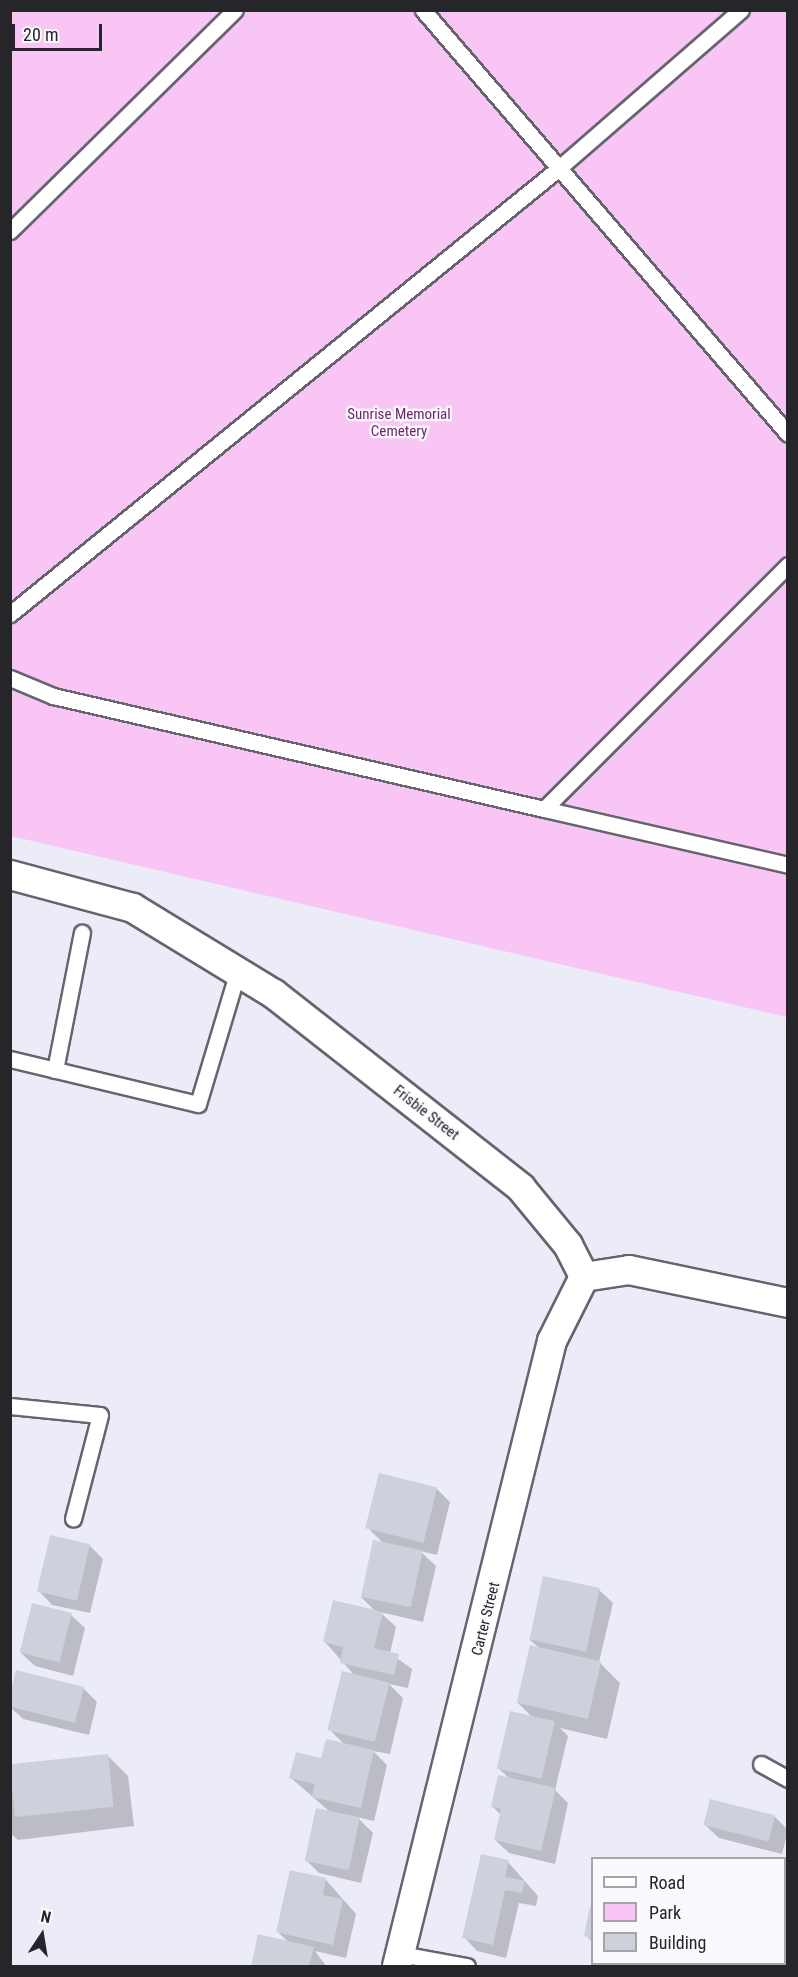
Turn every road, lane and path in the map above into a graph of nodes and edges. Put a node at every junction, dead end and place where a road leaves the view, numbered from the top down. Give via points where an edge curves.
1 (235, 10) edge
2 (423, 10) edge
3 (741, 10) edge
4 (559, 168) junction
5 (10, 231) edge
6 (788, 434) edge
7 (788, 565) edge
8 (10, 614) edge
9 (10, 678) edge
10 (544, 808) junction
11 (788, 865) edge
12 (10, 875) edge
13 (82, 933) dead end
14 (238, 971) junction
15 (10, 1059) edge
16 (56, 1070) junction
17 (584, 1277) junction
18 (788, 1303) edge
19 (10, 1406) edge
20 (73, 1519) dead end
21 (760, 1764) dead end
22 (788, 1779) edge
23 (398, 1960) edge
24 (467, 1966) edge

1 - 5 lane
2 - 4 lane
3 - 4 lane
4 - 6 lane
4 - 8 lane
7 - 10 lane
9 - 10 lane via 53,696
10 - 11 lane
12 - 14 street, Frisbie Street via 133,908
13 - 16 lane
14 - 16 lane via 198,1104
14 - 17 street, Frisbie Street via 521,1188 568,1245
15 - 16 lane
17 - 18 street via 629,1270
17 - 23 street, Carter Street via 552,1341
19 - 20 lane via 100,1415
21 - 22 lane
23 - 24 lane

